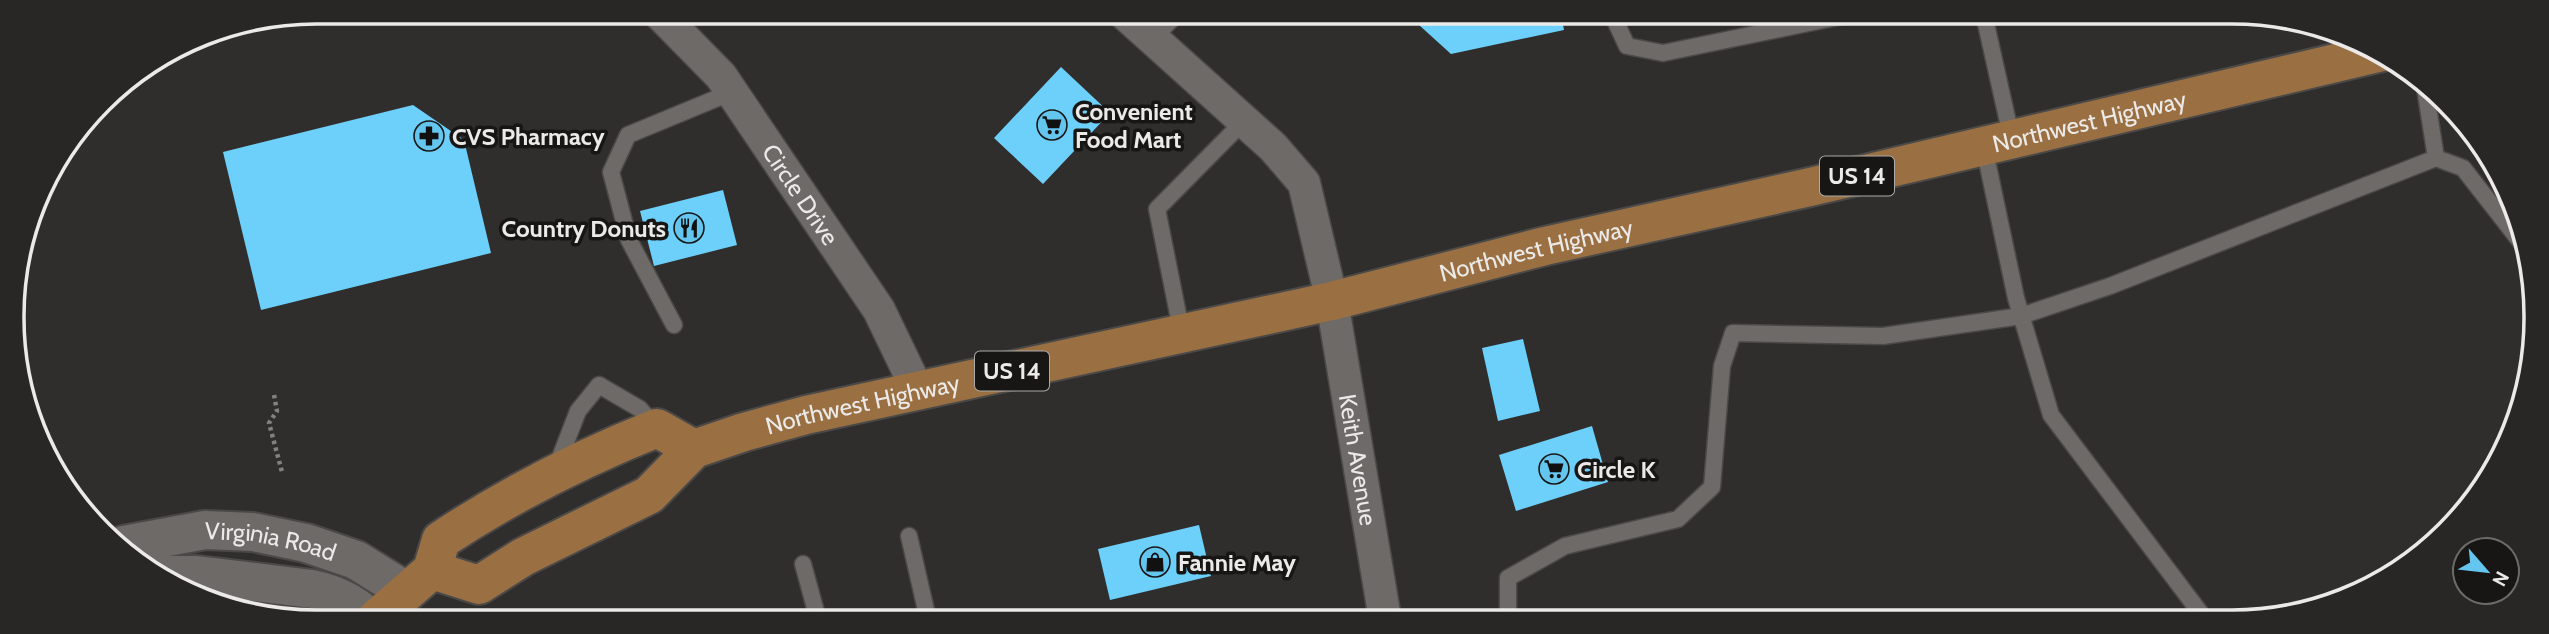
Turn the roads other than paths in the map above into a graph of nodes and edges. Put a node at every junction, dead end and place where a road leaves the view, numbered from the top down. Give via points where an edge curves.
1 (670, 24) edge
2 (1136, 24) edge
3 (1167, 24) edge
4 (1615, 24) edge
5 (1804, 24) edge
6 (1985, 24) edge
7 (1152, 38) junction
8 (2364, 56) edge
9 (732, 92) junction
10 (2427, 99) edge
11 (1244, 121) junction
12 (1998, 143) junction
13 (2436, 158) junction
14 (2511, 230) edge
15 (1332, 301) junction
16 (2021, 316) junction
17 (674, 325) dead end
18 (1182, 334) junction
19 (918, 391) junction
20 (657, 428) junction
21 (694, 449) junction
22 (554, 474) junction
23 (909, 536) dead end
24 (132, 543) edge
25 (803, 564) dead end
26 (419, 580) junction
27 (205, 586) edge
28 (362, 610) edge
29 (384, 610) edge
30 (816, 610) edge
31 (926, 610) edge
32 (1384, 610) edge
33 (1508, 610) edge
34 (2198, 610) edge

1 - 9 street, Circle Drive
2 - 7 street, Keith Avenue
3 - 7 lane
4 - 5 lane via 1627,46 1663,53
6 - 12 lane
7 - 11 street, Keith Avenue
8 - 12 main road, Northwest Highway / US 14
9 - 17 lane via 628,135 611,172 628,240
9 - 19 street, Circle Drive via 879,310
10 - 13 lane
11 - 15 street, Keith Avenue via 1304,183
11 - 18 lane via 1157,209
12 - 15 main road, Northwest Highway / US 14 via 1545,246
12 - 16 lane
13 - 14 lane via 2463,168
13 - 16 lane via 2110,286
15 - 18 main road, Northwest Highway / US 14
15 - 32 street, Keith Avenue
16 - 33 lane via 1883,336 1733,333 1722,366 1712,487 1678,519 1565,547 1508,578
16 - 34 lane via 2051,415
18 - 19 main road, Northwest Highway / US 14
19 - 21 main road, Northwest Highway / US 14 via 806,415
20 - 21 main road
20 - 22 main road
20 - 22 lane via 640,409 599,385 578,411
21 - 26 main road, Northwest Highway / US 14 via 649,495 523,557 479,585
22 - 26 main road via 441,540
23 - 31 lane
24 - 26 street, Virginia Road via 205,530 253,532 306,543
25 - 30 lane
26 - 29 main road
27 - 28 street, Virginia Road via 297,586 330,593

